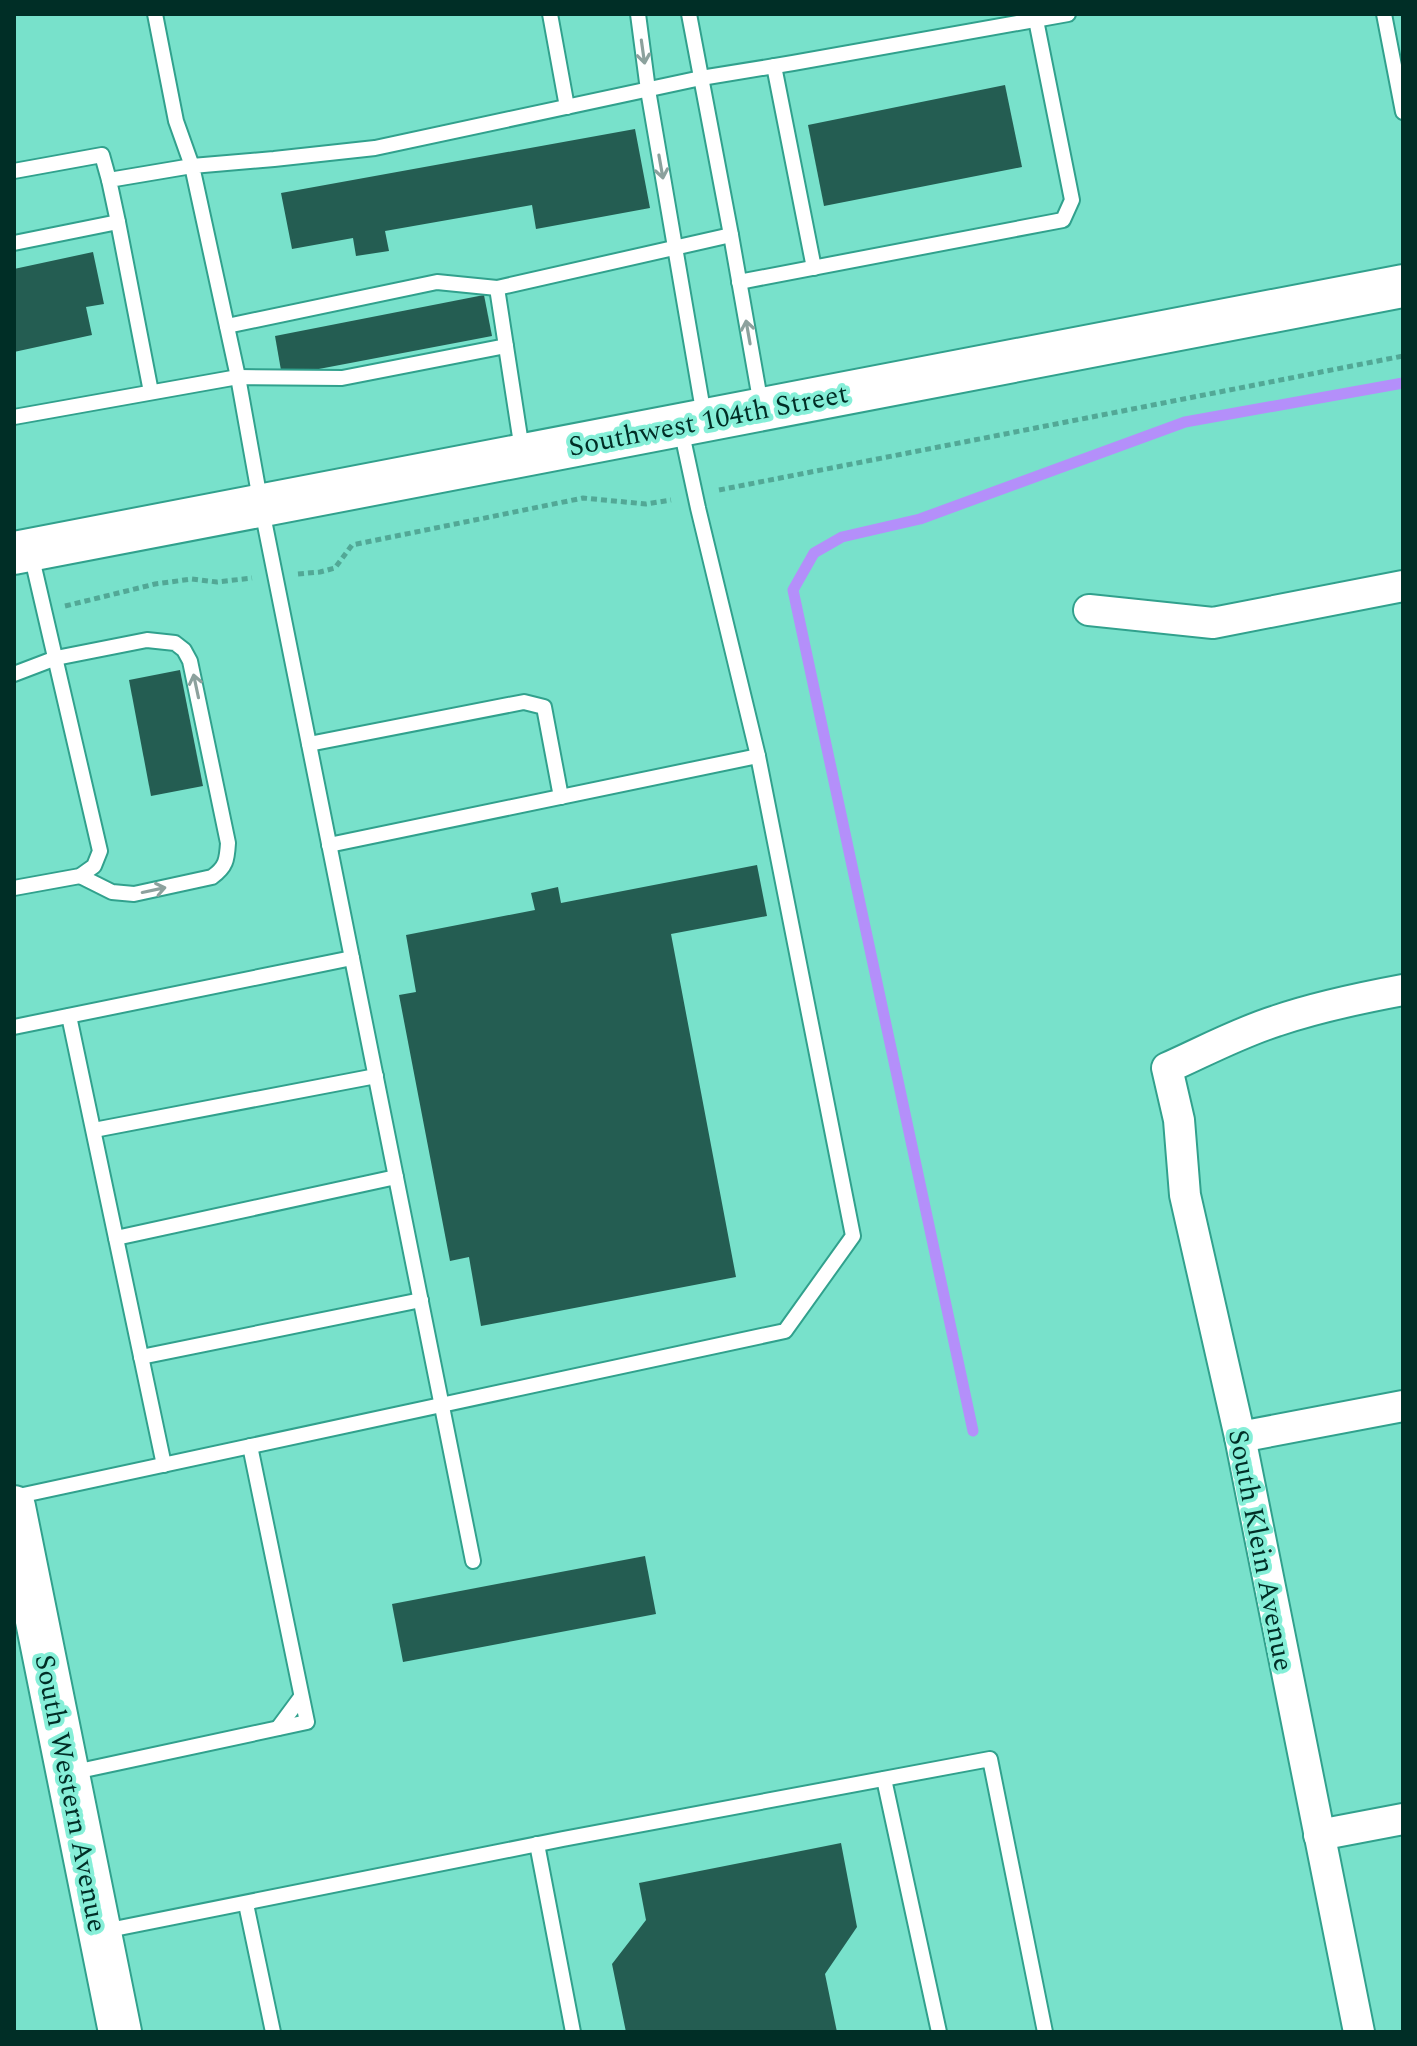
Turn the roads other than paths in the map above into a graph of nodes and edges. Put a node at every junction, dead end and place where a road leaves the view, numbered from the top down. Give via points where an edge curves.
1 (155, 14) edge
2 (550, 14) edge
3 (638, 14) edge
4 (689, 14) edge
5 (1068, 14) edge
6 (1384, 14) edge
7 (1036, 20) junction
8 (774, 66) junction
9 (701, 78) junction
10 (648, 90) junction
11 (567, 107) junction
12 (1403, 112) edge
13 (192, 166) junction
14 (14, 171) edge
15 (109, 180) junction
16 (118, 222) junction
17 (731, 235) junction
18 (14, 243) edge
19 (676, 249) junction
20 (814, 268) junction
21 (739, 282) junction
22 (1403, 286) edge
23 (497, 288) junction
24 (227, 326) junction
25 (506, 346) junction
26 (238, 377) junction
27 (151, 392) junction
28 (762, 409) junction
29 (14, 417) edge
30 (692, 422) junction
31 (523, 455) junction
32 (261, 505) junction
33 (22, 551) edge
34 (1403, 586) edge
35 (1089, 610) dead end
36 (56, 658) junction
37 (14, 674) edge
38 (309, 744) junction
39 (758, 756) junction
40 (561, 797) junction
41 (329, 845) junction
42 (80, 876) junction
43 (14, 888) edge
44 (352, 958) junction
45 (1403, 990) edge
46 (69, 1016) junction
47 (14, 1027) edge
48 (376, 1076) junction
49 (94, 1130) junction
50 (396, 1177) junction
51 (116, 1238) junction
52 (421, 1300) junction
53 (141, 1357) junction
54 (442, 1405) junction
55 (1403, 1406) edge
56 (1240, 1437) junction
57 (250, 1446) junction
58 (164, 1465) junction
59 (14, 1497) edge
60 (14, 1507) edge
61 (473, 1561) dead end
62 (68, 1773) junction
63 (884, 1779) junction
64 (1403, 1819) edge
65 (1319, 1835) junction
66 (537, 1844) junction
67 (246, 1904) junction
68 (100, 1932) junction
69 (120, 2032) edge
70 (273, 2032) edge
71 (573, 2032) edge
72 (939, 2032) edge
73 (1045, 2032) edge
74 (1359, 2032) edge

1 - 13 lane via 176,121
2 - 11 lane
3 -> 10 lane
4 - 9 lane
5 - 7 lane
6 - 12 lane
7 - 8 lane
7 - 20 lane via 1072,200 1063,220
8 - 9 lane
8 - 20 lane
9 - 10 lane
9 - 17 lane
10 - 11 lane
10 -> 19 lane
11 - 13 lane via 375,148
13 - 15 lane
13 - 24 lane
14 - 15 lane via 102,155
15 - 16 lane
16 - 18 lane
16 - 27 lane
17 - 19 lane
17 - 21 lane
19 - 23 lane
19 - 30 lane
20 - 21 lane
28 -> 21 lane
22 - 28 main road, Southwest 104th Street
23 - 24 lane via 437,282
23 - 25 lane
24 - 26 lane
25 - 26 lane via 342,378
25 - 31 lane
26 - 27 lane
26 - 32 lane
27 - 29 lane
28 - 30 main road, Southwest 104th Street
30 - 31 main road, Southwest 104th Street
30 - 39 lane via 698,508
31 - 32 main road, Southwest 104th Street
32 - 33 main road, Southwest 104th Street
32 - 38 lane
33 - 36 lane
34 - 35 street via 1213,623
36 - 37 lane
36 - 42 lane via 100,851 94,866
42 -> 36 lane via 112,892 134,894 212,877 227,859 228,843 184,650 175,643 147,640
38 - 40 lane via 524,702 544,707
38 - 41 lane
39 - 40 lane
39 - 54 lane via 853,1236 785,1331
40 - 41 lane
41 - 44 lane
42 - 43 lane
44 - 46 lane
44 - 48 lane
45 - 56 street, South Klein Avenue via 1275,1021 1167,1068 1179,1120 1185,1195
46 - 47 lane
46 - 49 lane
48 - 49 lane
48 - 50 lane
49 - 51 lane
50 - 51 lane
50 - 52 lane
51 - 53 lane
52 - 53 lane
52 - 54 lane
53 - 58 lane
54 - 57 lane
54 - 61 lane
55 - 56 street
56 - 65 street, South Klein Avenue
57 - 58 lane
57 - 62 lane via 307,1722
58 - 59 lane
60 - 62 main road, South Western Avenue
62 - 68 main road, South Western Avenue
63 - 66 lane
63 - 72 lane
63 - 73 lane via 990,1759
64 - 65 street
65 - 74 street, South Klein Avenue
66 - 67 lane
66 - 71 lane
67 - 68 lane
67 - 70 lane
68 - 69 main road, South Western Avenue

